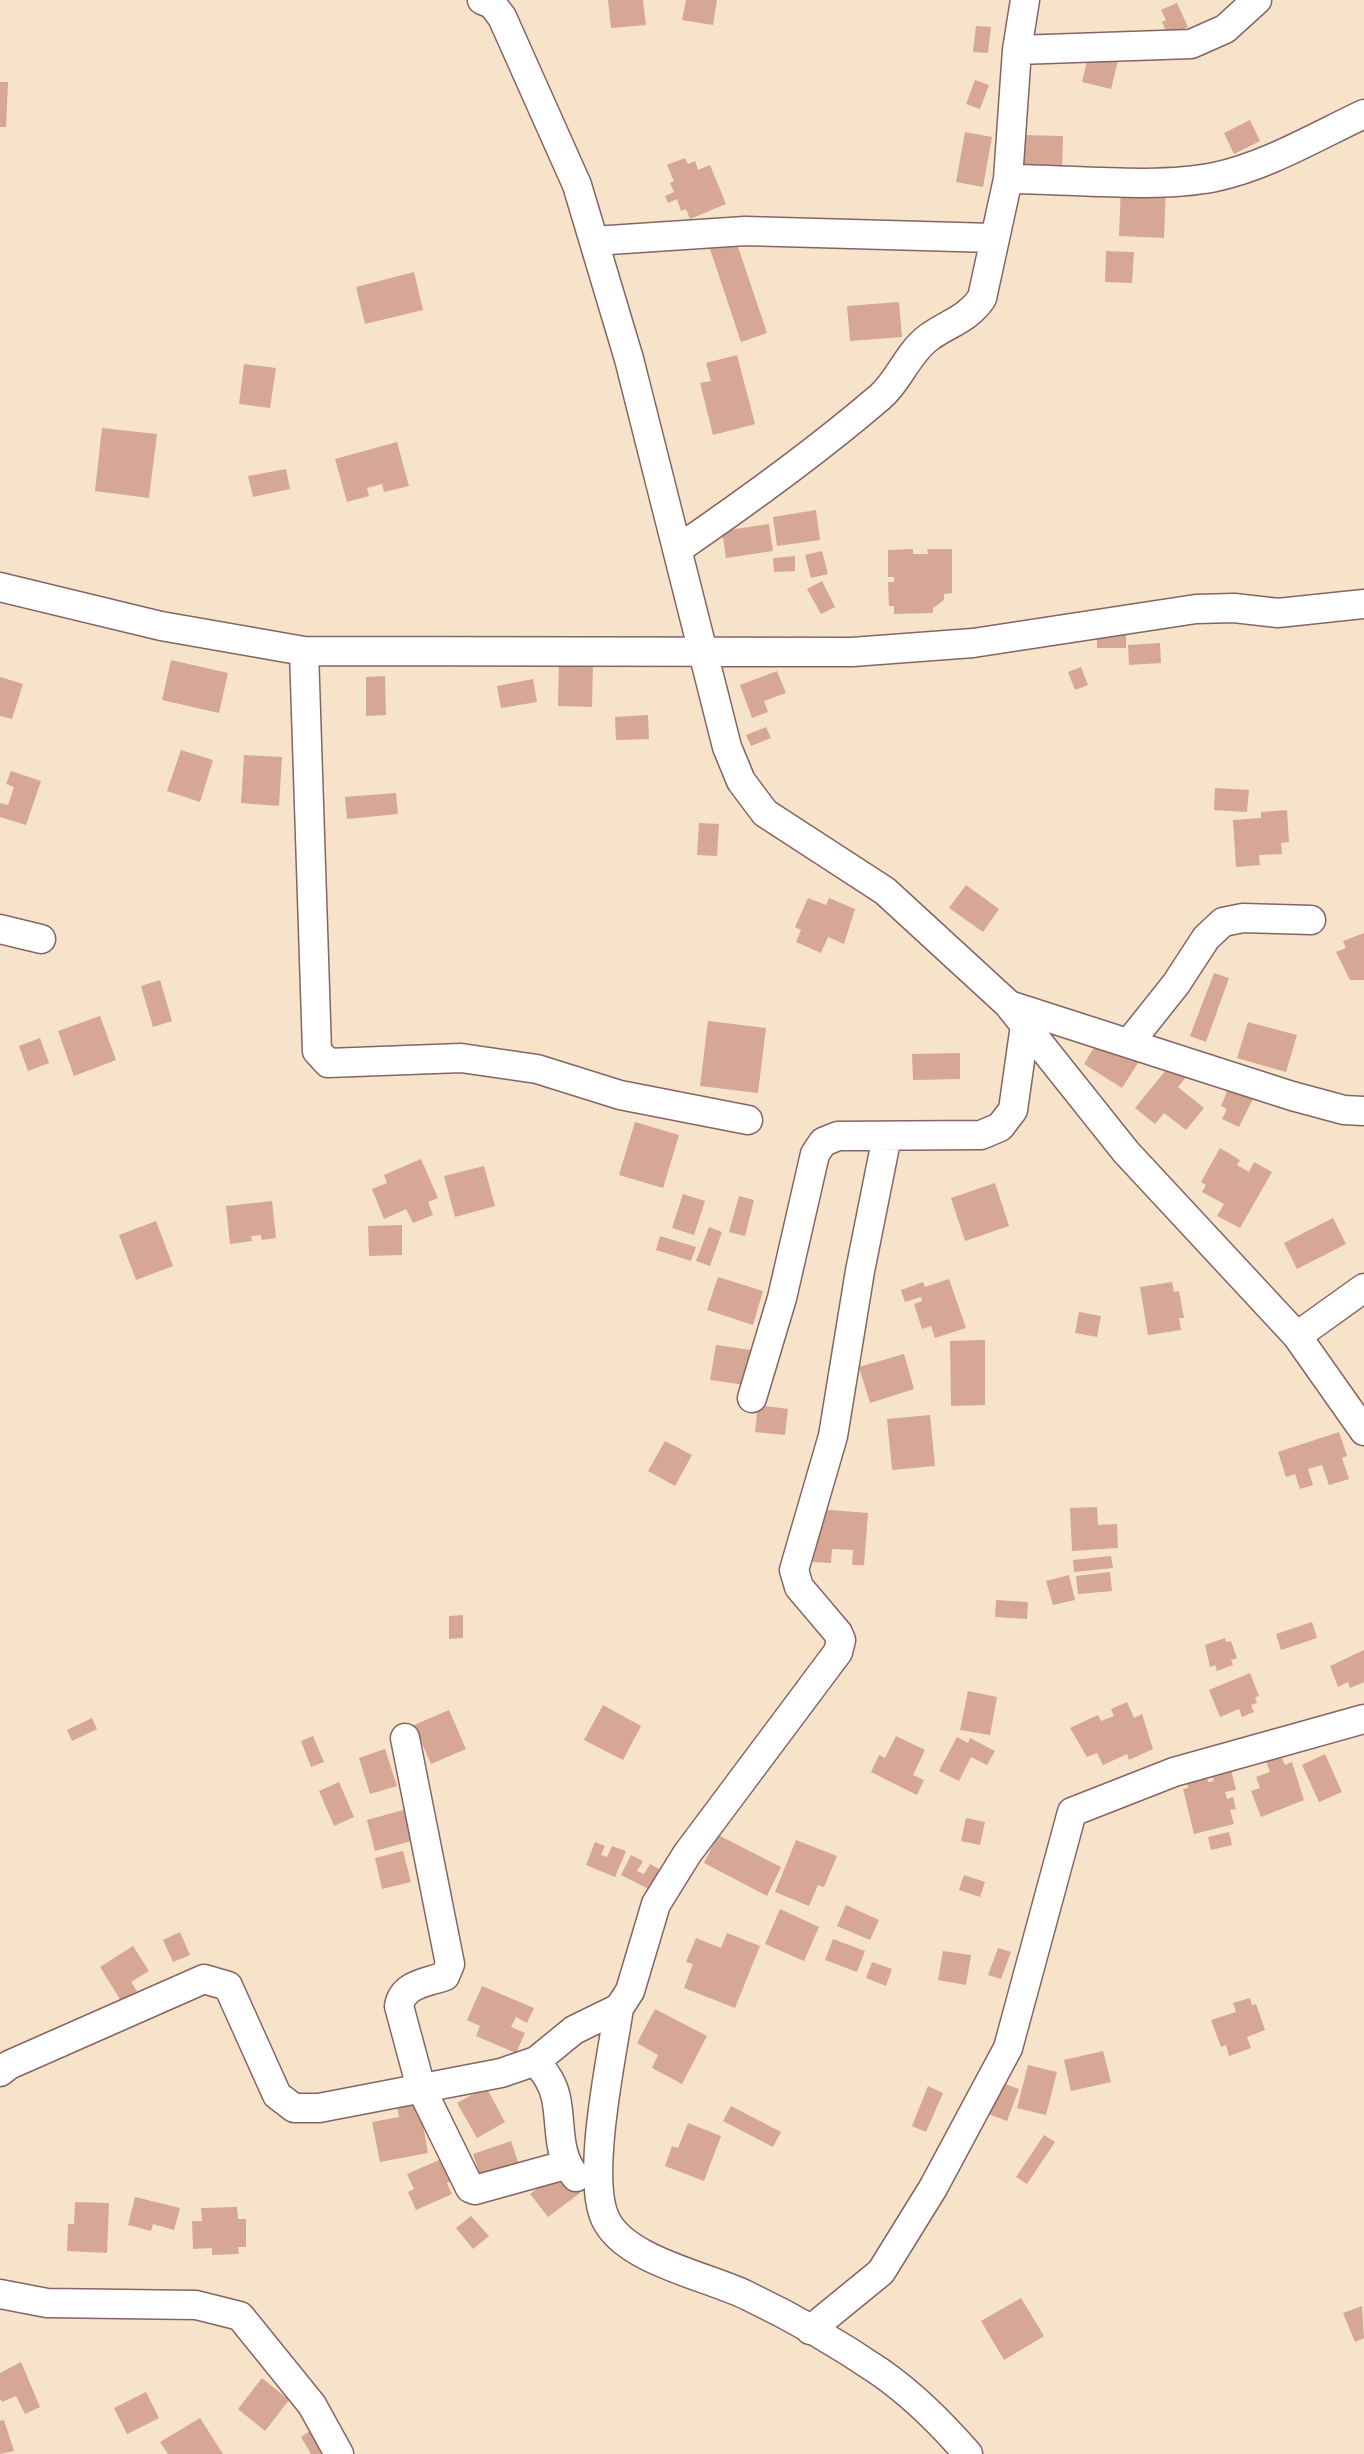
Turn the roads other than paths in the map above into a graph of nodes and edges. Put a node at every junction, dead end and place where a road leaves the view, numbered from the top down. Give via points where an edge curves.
1 (1025, 0) edge
2 (1258, 0) edge
3 (493, 2) edge
4 (1017, 50) junction
5 (1364, 114) edge
6 (1008, 178) junction
7 (993, 238) junction
8 (594, 241) junction
9 (678, 549) junction
10 (0, 587) edge
11 (1364, 604) edge
12 (304, 651) junction
13 (702, 654) junction
14 (1311, 920) dead end
15 (0, 929) edge
16 (42, 939) dead end
17 (1016, 1015) junction
18 (1130, 1043) junction
19 (1364, 1112) edge
20 (748, 1120) dead end
21 (887, 1136) junction
22 (1364, 1288) edge
23 (1297, 1336) junction
24 (752, 1398) dead end
25 (1364, 1431) edge
26 (1364, 1719) edge
27 (404, 1738) dead end
28 (619, 2008) junction
29 (536, 2061) junction
30 (0, 2072) edge
31 (420, 2088) junction
32 (565, 2164) junction
33 (603, 2215) junction
34 (0, 2294) edge
35 (810, 2330) junction
36 (339, 2454) edge
37 (968, 2454) edge

1 - 4 street
2 - 4 street via 1225,29 1192,44
3 - 8 street via 577,185
4 - 6 street
5 - 6 street via 1216,176
6 - 7 street
7 - 8 street via 745,231
7 - 9 street via 982,298 972,312 928,338 885,393 824,443
8 - 9 street
9 - 13 street
10 - 12 street
11 - 13 street via 1278,612 1196,609 973,643 870,651
12 - 13 street
12 - 20 street via 321,1059 462,1058
13 - 17 street via 727,748 765,813 886,891
14 - 18 street via 1223,922
15 - 16 street
17 - 18 street
17 - 21 street via 1013,1110 1000,1127 981,1135
17 - 23 street via 1126,1152
18 - 19 street via 1292,1096
21 - 24 street via 838,1136 814,1154
21 - 28 street via 833,1436 794,1570 799,1587 838,1632 838,1652 656,1904
22 - 23 street
23 - 25 street
26 - 35 street via 1174,1772 1072,1812 1008,2048 881,2272
27 - 31 street via 450,1964 445,1976 401,1995
28 - 29 street via 574,2030
28 - 33 street via 600,2150
29 - 31 street
29 - 32 street via 555,2094
30 - 31 street via 204,1979 228,1986 277,2095 294,2108
31 - 32 street via 470,2188
32 - 33 street
33 - 35 street via 623,2242
34 - 36 street via 48,2303 196,2305 240,2316 312,2405
35 - 37 street via 880,2372

